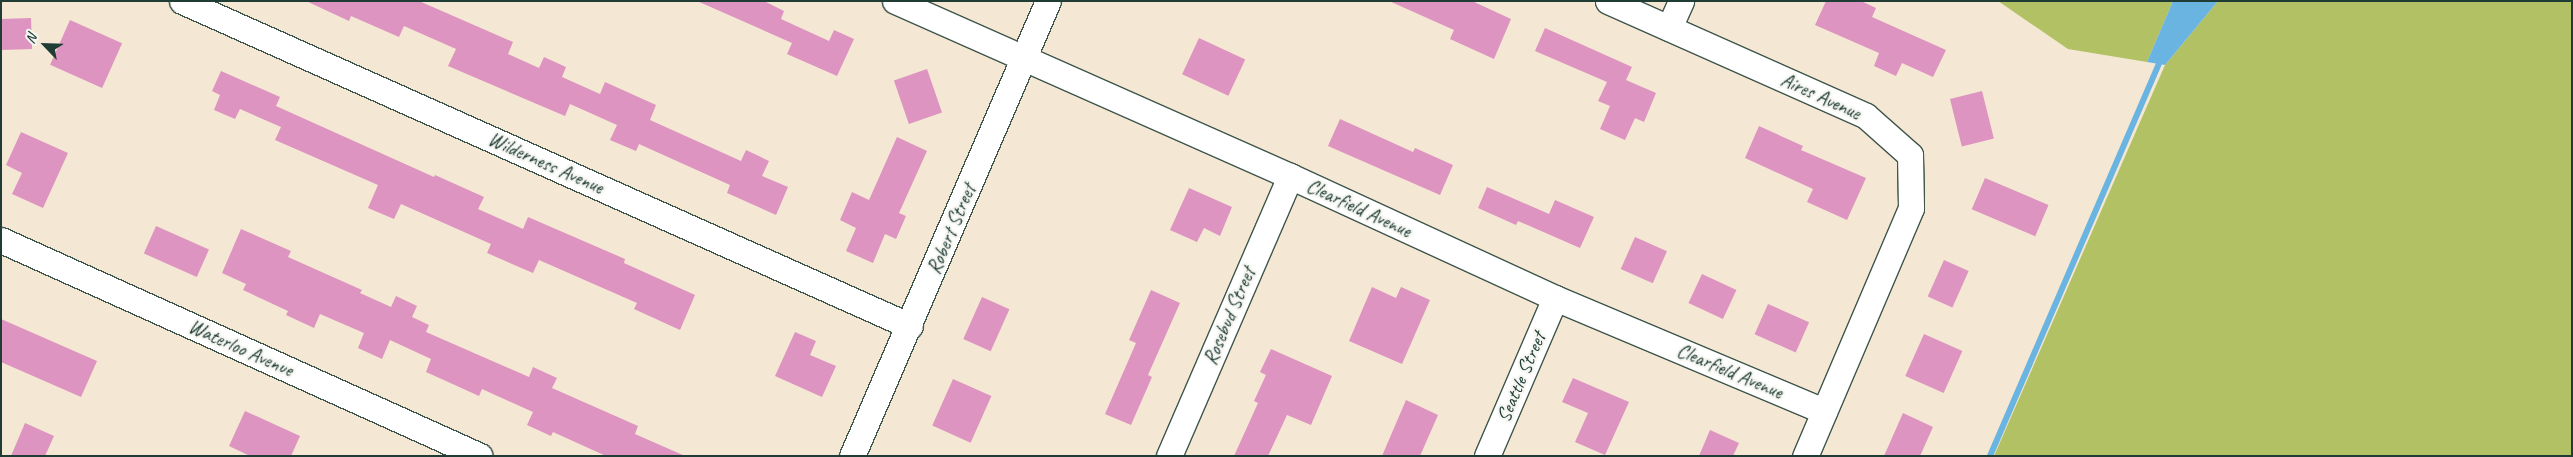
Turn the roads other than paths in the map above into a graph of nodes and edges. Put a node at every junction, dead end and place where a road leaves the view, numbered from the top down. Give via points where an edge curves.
1 (182, 1) edge
2 (895, 1) edge
3 (1048, 1) edge
4 (1608, 1) edge
5 (1681, 1) edge
6 (1669, 28) junction
7 (1023, 58) junction
8 (1290, 176) junction
9 (1, 240) edge
10 (1555, 298) junction
11 (910, 326) junction
12 (1824, 411) junction
13 (480, 456) edge
14 (852, 456) edge
15 (1169, 456) edge
16 (1487, 456) edge
17 (1805, 456) edge

1 - 11 street, Wilderness Avenue
2 - 7 street, Clearfield Avenue
3 - 7 street, Robert Street
4 - 6 street, Aires Avenue
5 - 6 street
6 - 12 street, Aires Avenue via 1866,116 1910,155 1911,208
7 - 8 street, Clearfield Avenue
7 - 11 street, Robert Street
8 - 10 street, Clearfield Avenue
8 - 15 street, Rosebud Street
9 - 13 street, Waterloo Avenue
10 - 12 street, Clearfield Avenue
10 - 16 street, Seattle Street
11 - 14 street, Robert Street
12 - 17 street, Aires Avenue

